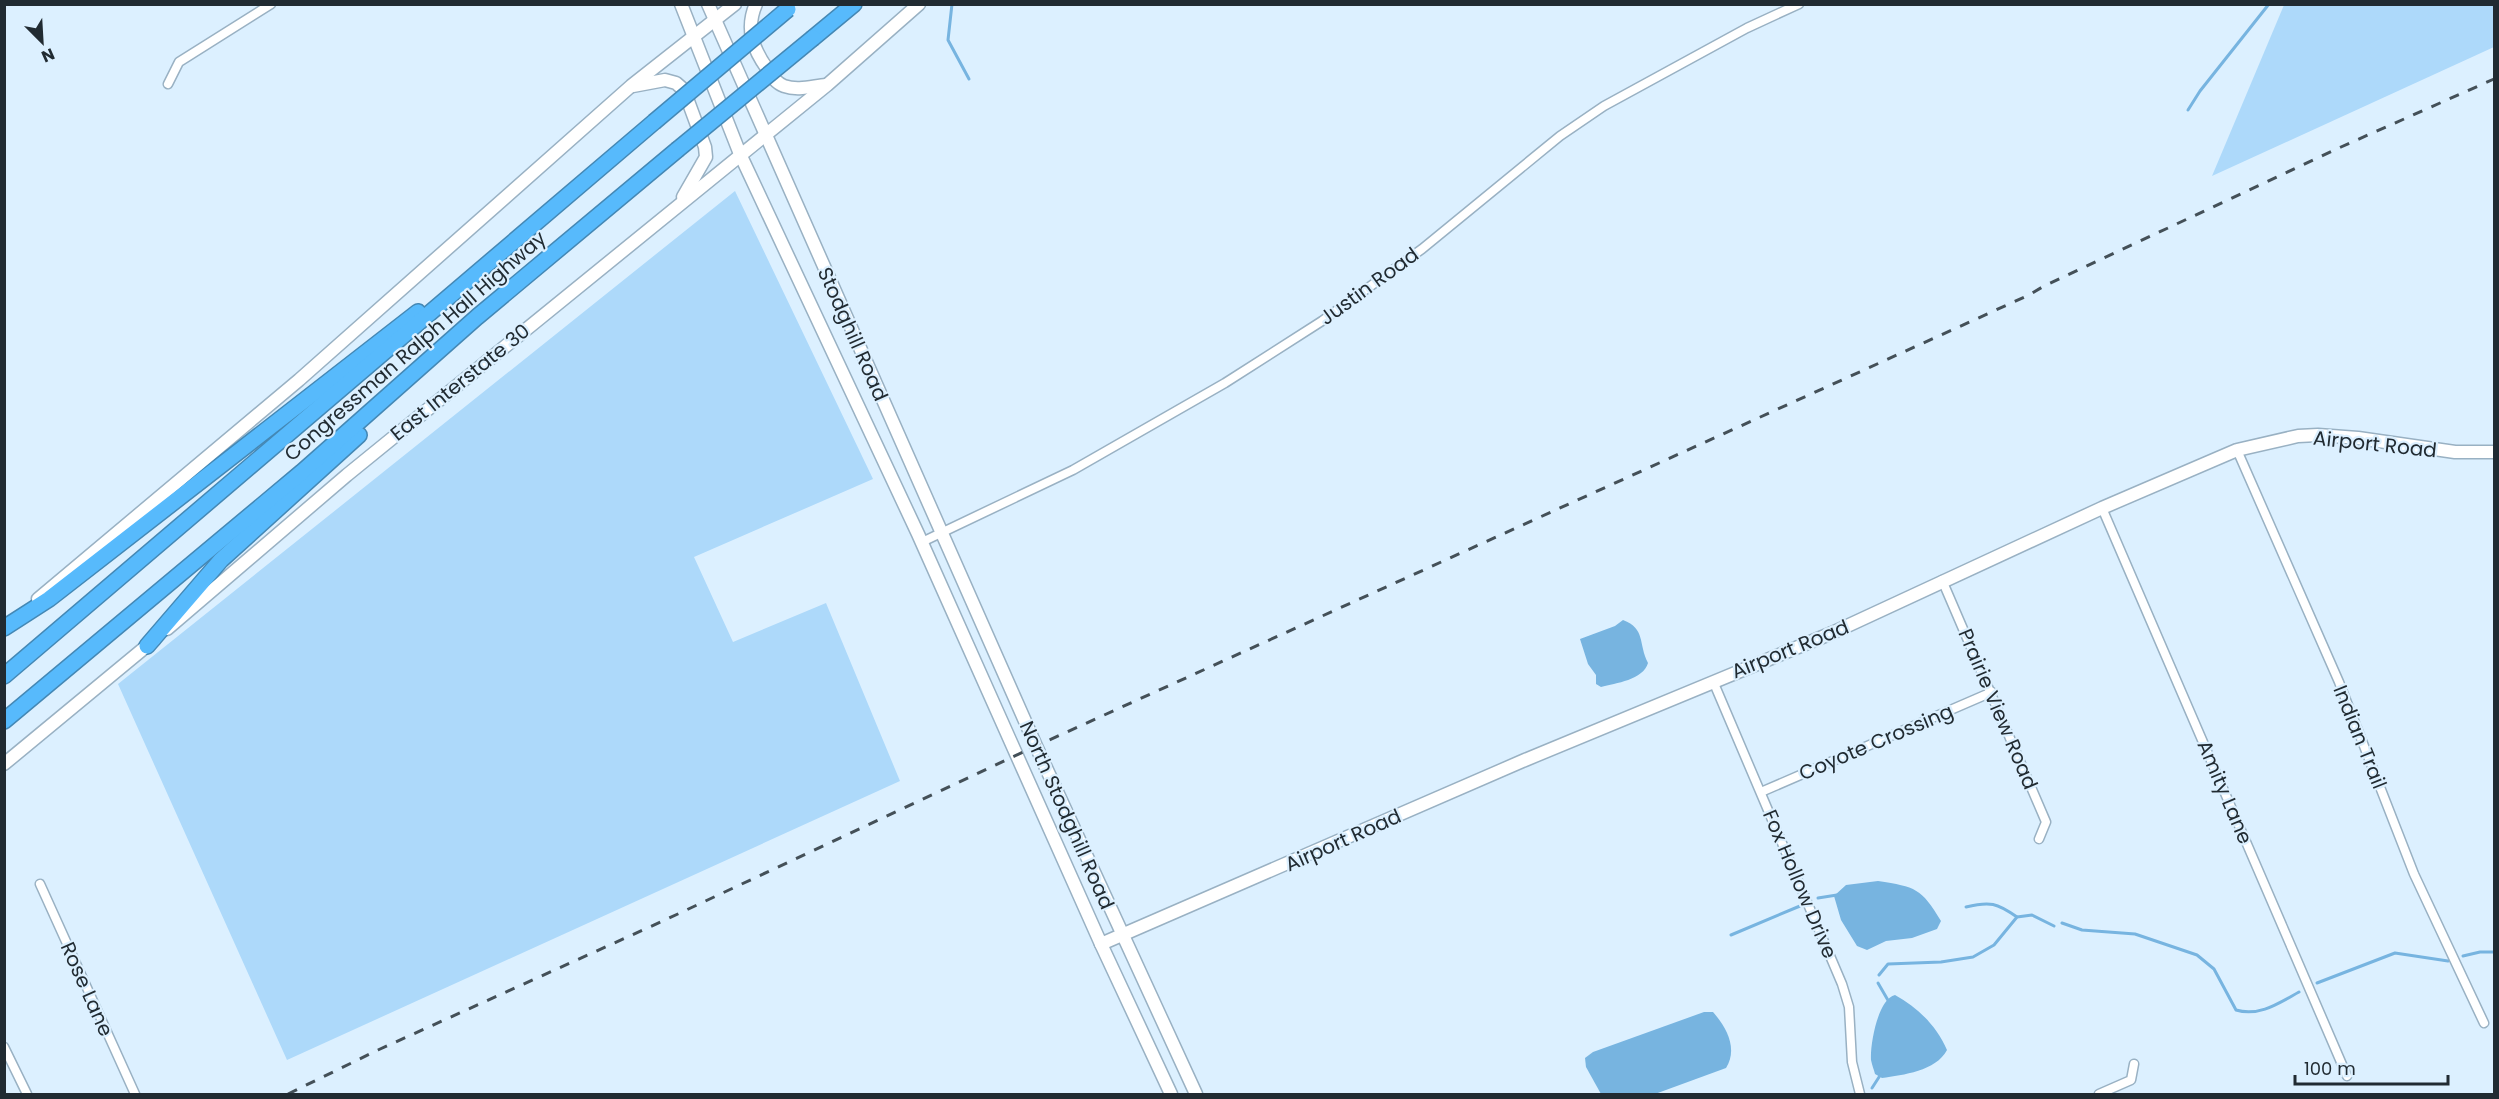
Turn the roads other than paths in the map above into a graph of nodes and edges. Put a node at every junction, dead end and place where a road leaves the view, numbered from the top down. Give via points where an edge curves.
1 (271, 4) edge
2 (681, 4) edge
3 (708, 4) edge
4 (735, 4) edge
5 (756, 4) edge
6 (854, 4) edge
7 (919, 4) edge
8 (1799, 4) edge
9 (791, 7) edge
10 (715, 20) junction
11 (695, 36) junction
12 (168, 84) dead end
13 (827, 85) junction
14 (631, 86) junction
15 (765, 134) junction
16 (740, 154) junction
17 (678, 206) junction
18 (494, 258) junction
19 (477, 317) junction
20 (2237, 450) junction
21 (2494, 452) edge
22 (2102, 508) junction
23 (941, 533) junction
24 (922, 542) junction
25 (1942, 580) junction
26 (4, 628) edge
27 (147, 646) junction
28 (4, 676) edge
29 (1713, 681) junction
30 (1992, 692) junction
31 (4, 721) edge
32 (4, 764) edge
33 (1761, 792) junction
34 (2039, 839) dead end
35 (40, 884) dead end
36 (1122, 935) junction
37 (1101, 944) junction
38 (2484, 1023) dead end
39 (4, 1047) edge
40 (2134, 1064) dead end
41 (2347, 1076) dead end
42 (27, 1095) edge
43 (135, 1095) edge
44 (1171, 1095) edge
45 (1196, 1095) edge
46 (1860, 1095) edge
47 (2099, 1095) edge

1 - 12 street via 179,62
2 - 11 main road, Stodghill Road
3 - 10 main road, Stodghill Road
4 - 10 main road
5 - 13 main road via 750,29 753,45 775,81 798,88
6 - 19 highway, Congressman Ralph Hall Highway, bridge
7 - 13 main road, East Interstate 30
8 - 23 street, Justin Road via 1604,106 1560,136 1404,262 1225,383 1073,470
9 - 18 highway, Congressman Ralph Hall Highway, bridge
10 - 11 main road
10 - 15 main road, Stodghill Road
11 - 14 main road
11 - 16 main road, Stodghill Road
13 - 15 main road, East Interstate 30
14 - 17 main road via 665,80 676,83 684,90 693,111 705,157
14 - 26 main road via 299,380
15 - 16 main road, East Interstate 30
15 - 23 main road, Stodghill Road
16 - 17 main road, East Interstate 30
16 - 24 main road, Stodghill Road
17 - 27 main road, East Interstate 30 via 346,475
18 - 26 highway via 393,329 49,599
18 - 28 highway, Congressman Ralph Hall Highway
19 - 27 highway via 455,346 221,560
19 - 31 highway, Congressman Ralph Hall Highway via 302,472
20 - 21 main road, Airport Road via 2318,435 2455,452
20 - 22 main road, Airport Road
20 - 38 street, Indian Trail via 2339,682 2414,874
22 - 25 main road, Airport Road
22 - 41 street, Amity Lane
23 - 24 street, Justin Road
23 - 36 main road, North Stodghill Road
24 - 37 main road, North Stodghill Road
25 - 29 main road, Airport Road via 1852,624
25 - 30 street, Prairie View Road
27 - 32 main road, East Interstate 30
29 - 33 street, Fox Hollow Drive
29 - 36 main road, Airport Road
30 - 33 street, Coyote Crossing
30 - 34 street, Prairie View Road via 2046,822
33 - 46 street, Fox Hollow Drive via 1842,984 1849,1007 1852,1062
35 - 43 street, Rose Lane
36 - 37 main road, Airport Road
36 - 45 main road, North Stodghill Road
37 - 44 main road, North Stodghill Road
39 - 42 street
40 - 47 street via 2131,1080

